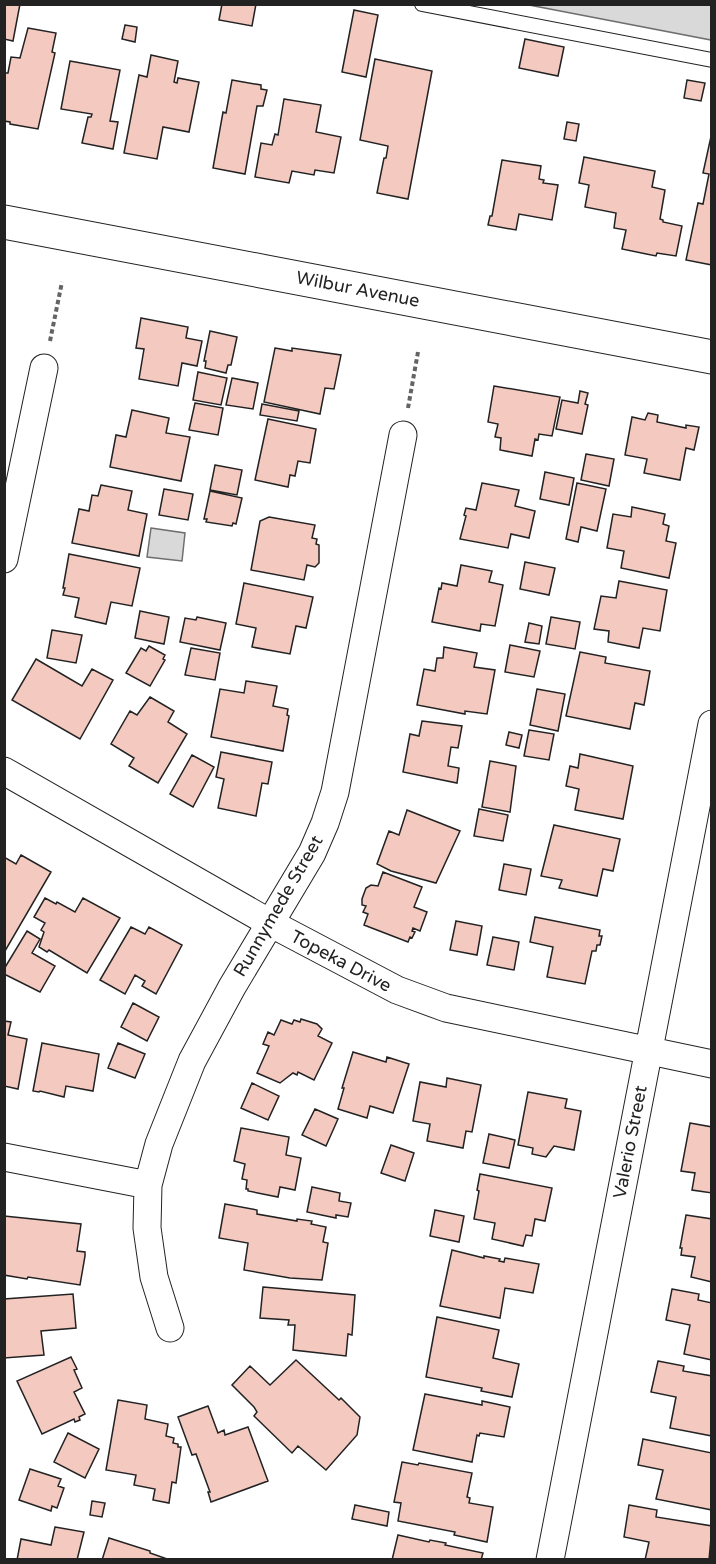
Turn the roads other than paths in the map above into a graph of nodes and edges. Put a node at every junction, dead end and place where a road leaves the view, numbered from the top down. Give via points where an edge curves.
1 (422, 4) edge
2 (711, 60) edge
3 (4, 222) edge
4 (711, 357) edge
5 (44, 368) road end
6 (403, 435) road end
7 (4, 560) edge
8 (711, 724) edge
9 (4, 771) edge
10 (270, 923) junction
11 (647, 1052) junction
12 (711, 1064) edge
13 (4, 1157) edge
14 (148, 1185) junction
15 (170, 1328) dead end
16 (550, 1560) edge

1 - 2 lane
3 - 4 main road, Wilbur Avenue
5 - 7 street
6 - 10 street, Runnymede Street via 335,792 312,853
8 - 11 street, Valerio Street
9 - 10 street, Topeka Drive
10 - 11 street, Topeka Drive via 419,1000
10 - 14 street, Runnymede Street via 192,1061 159,1144
11 - 12 street, Topeka Drive
11 - 16 street, Valerio Street
13 - 14 street
14 - 15 street, Runnymede Street via 147,1228

